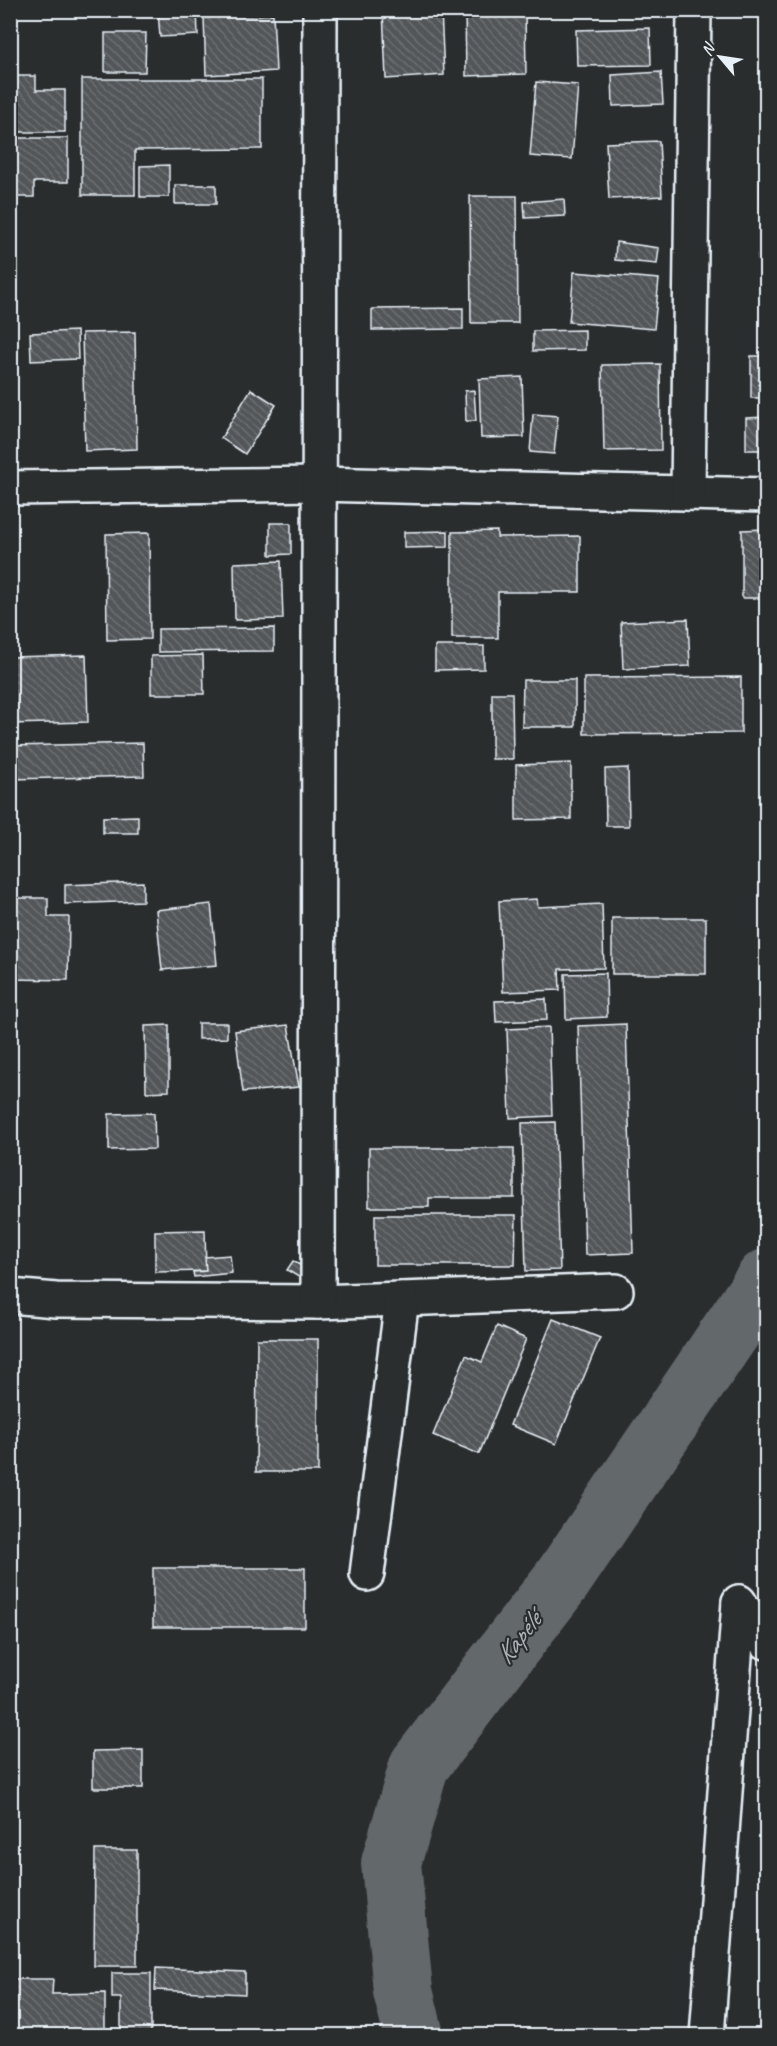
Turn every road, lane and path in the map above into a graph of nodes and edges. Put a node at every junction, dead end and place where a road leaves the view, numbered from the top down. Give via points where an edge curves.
1 (320, 10) edge
2 (694, 10) edge
3 (318, 484) junction
4 (10, 488) edge
5 (688, 493) junction
6 (766, 495) edge
7 (616, 1292) dead end
8 (10, 1296) edge
9 (402, 1299) junction
10 (318, 1302) junction
11 (367, 1574) dead end
12 (766, 1642) edge
13 (707, 2036) edge

1 - 3 street
2 - 5 street
3 - 4 street
3 - 5 street
3 - 10 street
5 - 6 street
7 - 9 street
8 - 10 street via 56,1300
9 - 10 street
9 - 11 street
12 - 13 street via 739,1602

